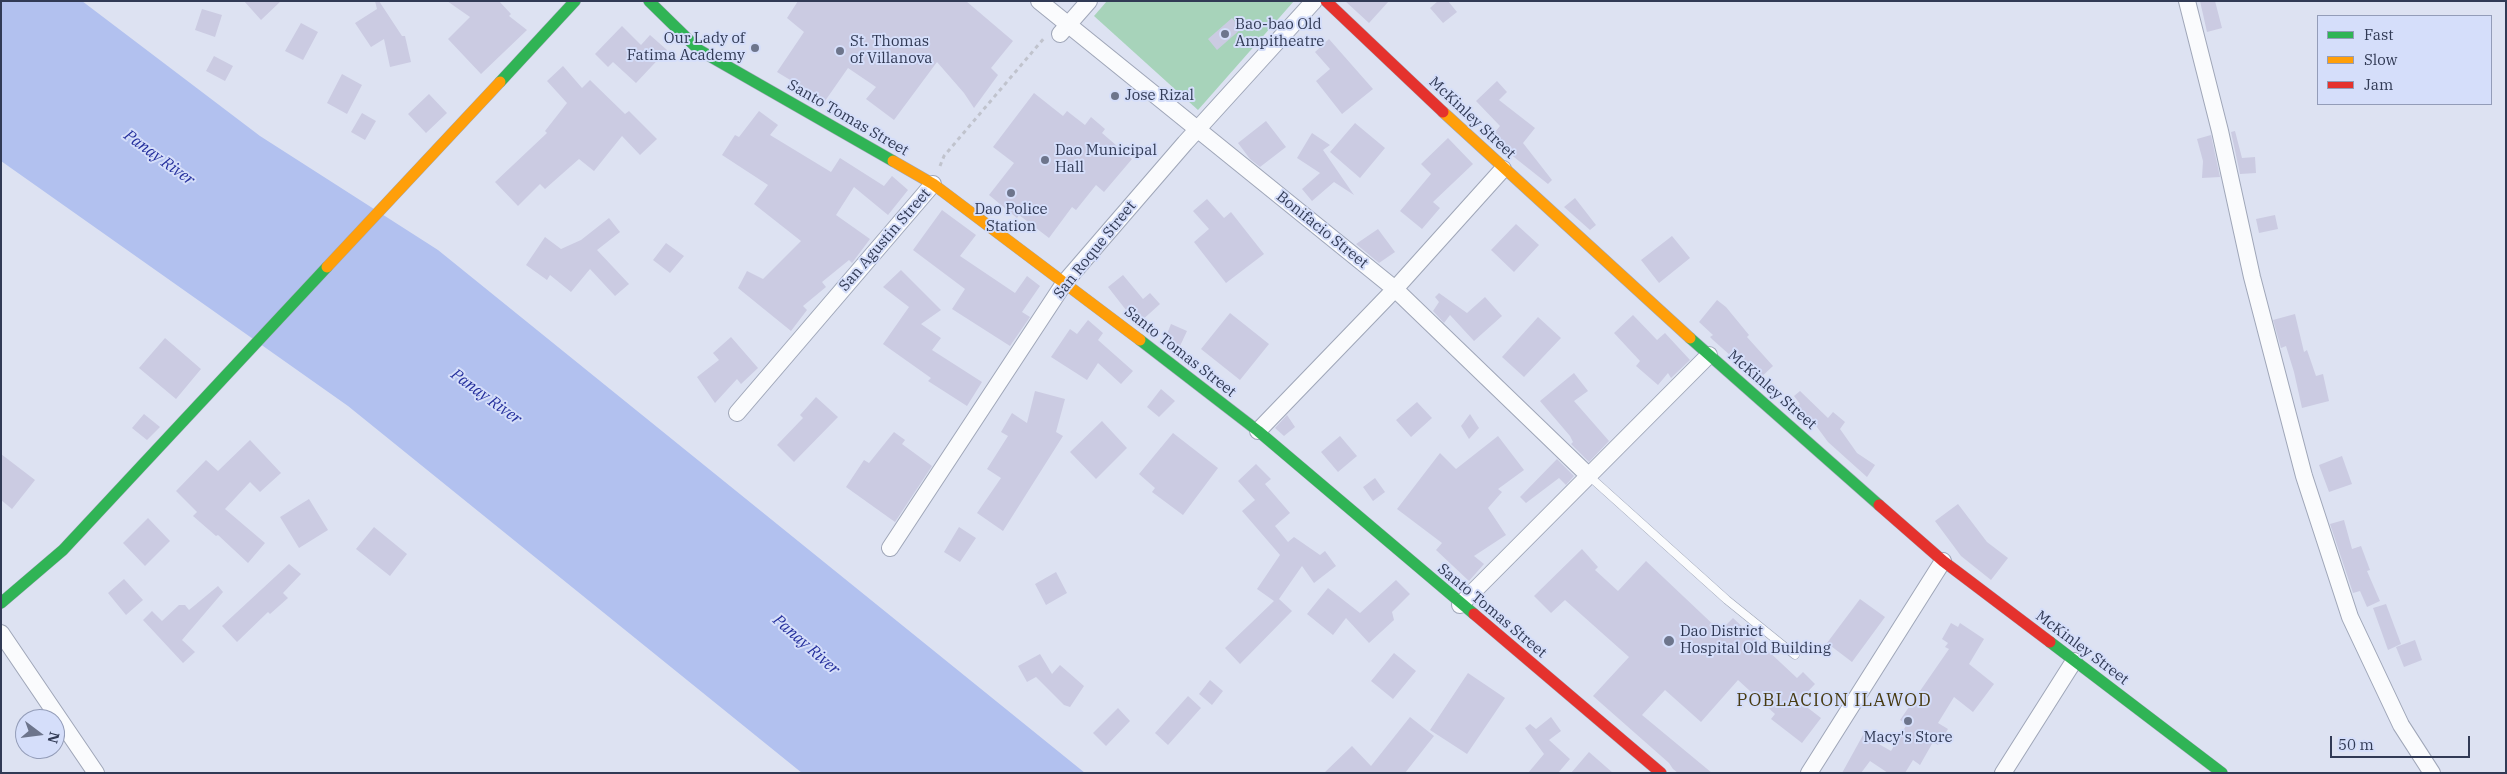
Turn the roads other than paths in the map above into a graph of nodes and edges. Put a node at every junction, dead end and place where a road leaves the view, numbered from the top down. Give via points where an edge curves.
1 (575, 1) edge
2 (649, 1) edge
3 (1039, 1) edge
4 (1089, 1) edge
5 (1314, 1) edge
6 (1326, 1) edge
7 (2187, 1) edge
8 (1064, 29) junction
9 (1199, 129) junction
10 (1503, 169) junction
11 (933, 184) junction
12 (1065, 282) junction
13 (1395, 289) junction
14 (1709, 355) junction
15 (737, 413) dead end
16 (1258, 431) junction
17 (1589, 476) junction
18 (890, 548) dead end
19 (1943, 561) junction
20 (1, 603) edge
21 (1460, 605) junction
22 (1, 633) edge
23 (1794, 655) dead end
24 (2074, 661) junction
25 (96, 773) edge
26 (1661, 773) edge
27 (1809, 773) edge
28 (2003, 773) edge
29 (2222, 773) edge
30 (2432, 773) edge

1 - 20 street via 63,550
2 - 11 street, Santo Tomas Street via 699,50
3 - 8 street, Bonifacio Street
4 - 8 street
5 - 9 street, San Roque Street
6 - 10 street, McKinley Street
7 - 30 street via 2252,277 2308,486 2350,617 2401,725
8 - 9 street, Bonifacio Street
9 - 12 street, San Roque Street
9 - 13 street, Bonifacio Street
10 - 13 street
10 - 14 street, McKinley Street
11 - 12 street, Santo Tomas Street
11 - 15 street, San Agustin Street
12 - 16 street, Santo Tomas Street
12 - 18 street, San Roque Street
13 - 16 street
13 - 17 street, Bonifacio Street
14 - 17 street
14 - 19 street, McKinley Street
16 - 21 street, Santo Tomas Street
17 - 21 street
17 - 23 lane
19 - 24 street, McKinley Street
19 - 27 street
21 - 26 street, Santo Tomas Street
22 - 25 street
24 - 28 street
24 - 29 street, McKinley Street

